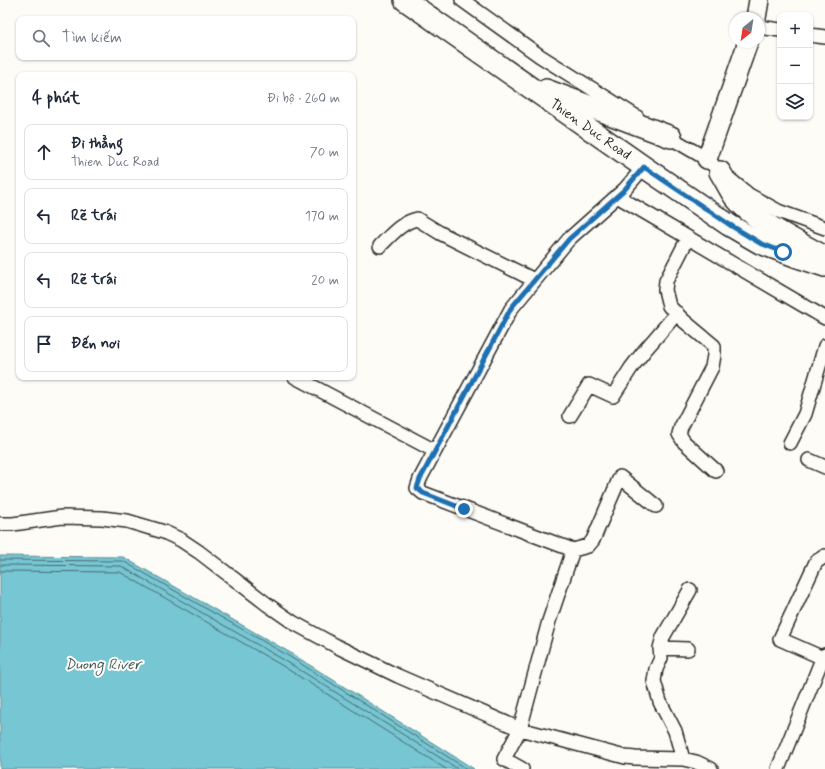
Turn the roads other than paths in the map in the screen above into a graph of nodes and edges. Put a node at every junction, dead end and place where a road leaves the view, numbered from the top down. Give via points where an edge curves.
1 (405, 0) edge
2 (462, 0) edge
3 (759, 0) edge
4 (757, 12) edge
5 (765, 28) edge
6 (777, 30) edge
7 (813, 35) edge
8 (825, 37) edge
9 (746, 48) edge
10 (516, 78) junction
11 (671, 138) junction
12 (714, 165) junction
13 (644, 167) junction
14 (617, 196) junction
15 (825, 228) edge
16 (688, 238) junction
17 (380, 246) dead end
18 (825, 257) edge
19 (825, 266) edge
20 (534, 280) junction
21 (677, 314) junction
22 (825, 318) edge
23 (825, 346) edge
24 (301, 380) edge
25 (570, 416) dead end
26 (790, 443) dead end
27 (435, 451) junction
28 (809, 460) dead end
29 (825, 467) edge
30 (716, 471) dead end
31 (656, 506) dead end
32 (0, 524) edge
33 (573, 550) junction
34 (825, 556) edge
35 (690, 590) dead end
36 (660, 648) junction
37 (688, 649) dead end
38 (824, 657) edge
39 (520, 729) junction
40 (683, 759) junction
41 (522, 769) edge
42 (711, 769) edge
43 (778, 769) edge

1 - 10 main road, Thien Duc Road
2 - 11 street via 540,56
3 - 4 street
5 - 6 street
7 - 8 street
9 - 12 street
10 - 11 main road
10 - 13 main road, Thien Duc Road
11 - 12 street
12 - 15 street via 749,195 778,211
12 - 18 main road via 734,196 750,212
13 - 14 street
13 - 19 main road, Thien Duc Road via 760,243
14 - 16 street
14 - 20 street via 569,239
16 - 21 street via 666,281 670,306
16 - 22 street
17 - 20 street via 396,231 417,219
20 - 27 street via 511,308
21 - 25 street via 645,350 613,396 589,386
21 - 30 street via 714,346 712,367 679,434 684,442
23 - 26 street via 805,414
24 - 27 street
27 - 33 street via 417,488 423,493
28 - 29 street
31 - 33 street via 620,477 594,540 588,546
32 - 39 street via 62,518 102,518 127,521 164,532 199,552 294,623 391,673
33 - 39 street via 549,621
34 - 38 street via 816,562 780,639
35 - 36 street via 663,637
36 - 37 street
36 - 40 street via 661,658 654,681 660,702 675,731
38 - 43 street
39 - 40 street via 625,757
39 - 41 street via 504,759
40 - 42 street

